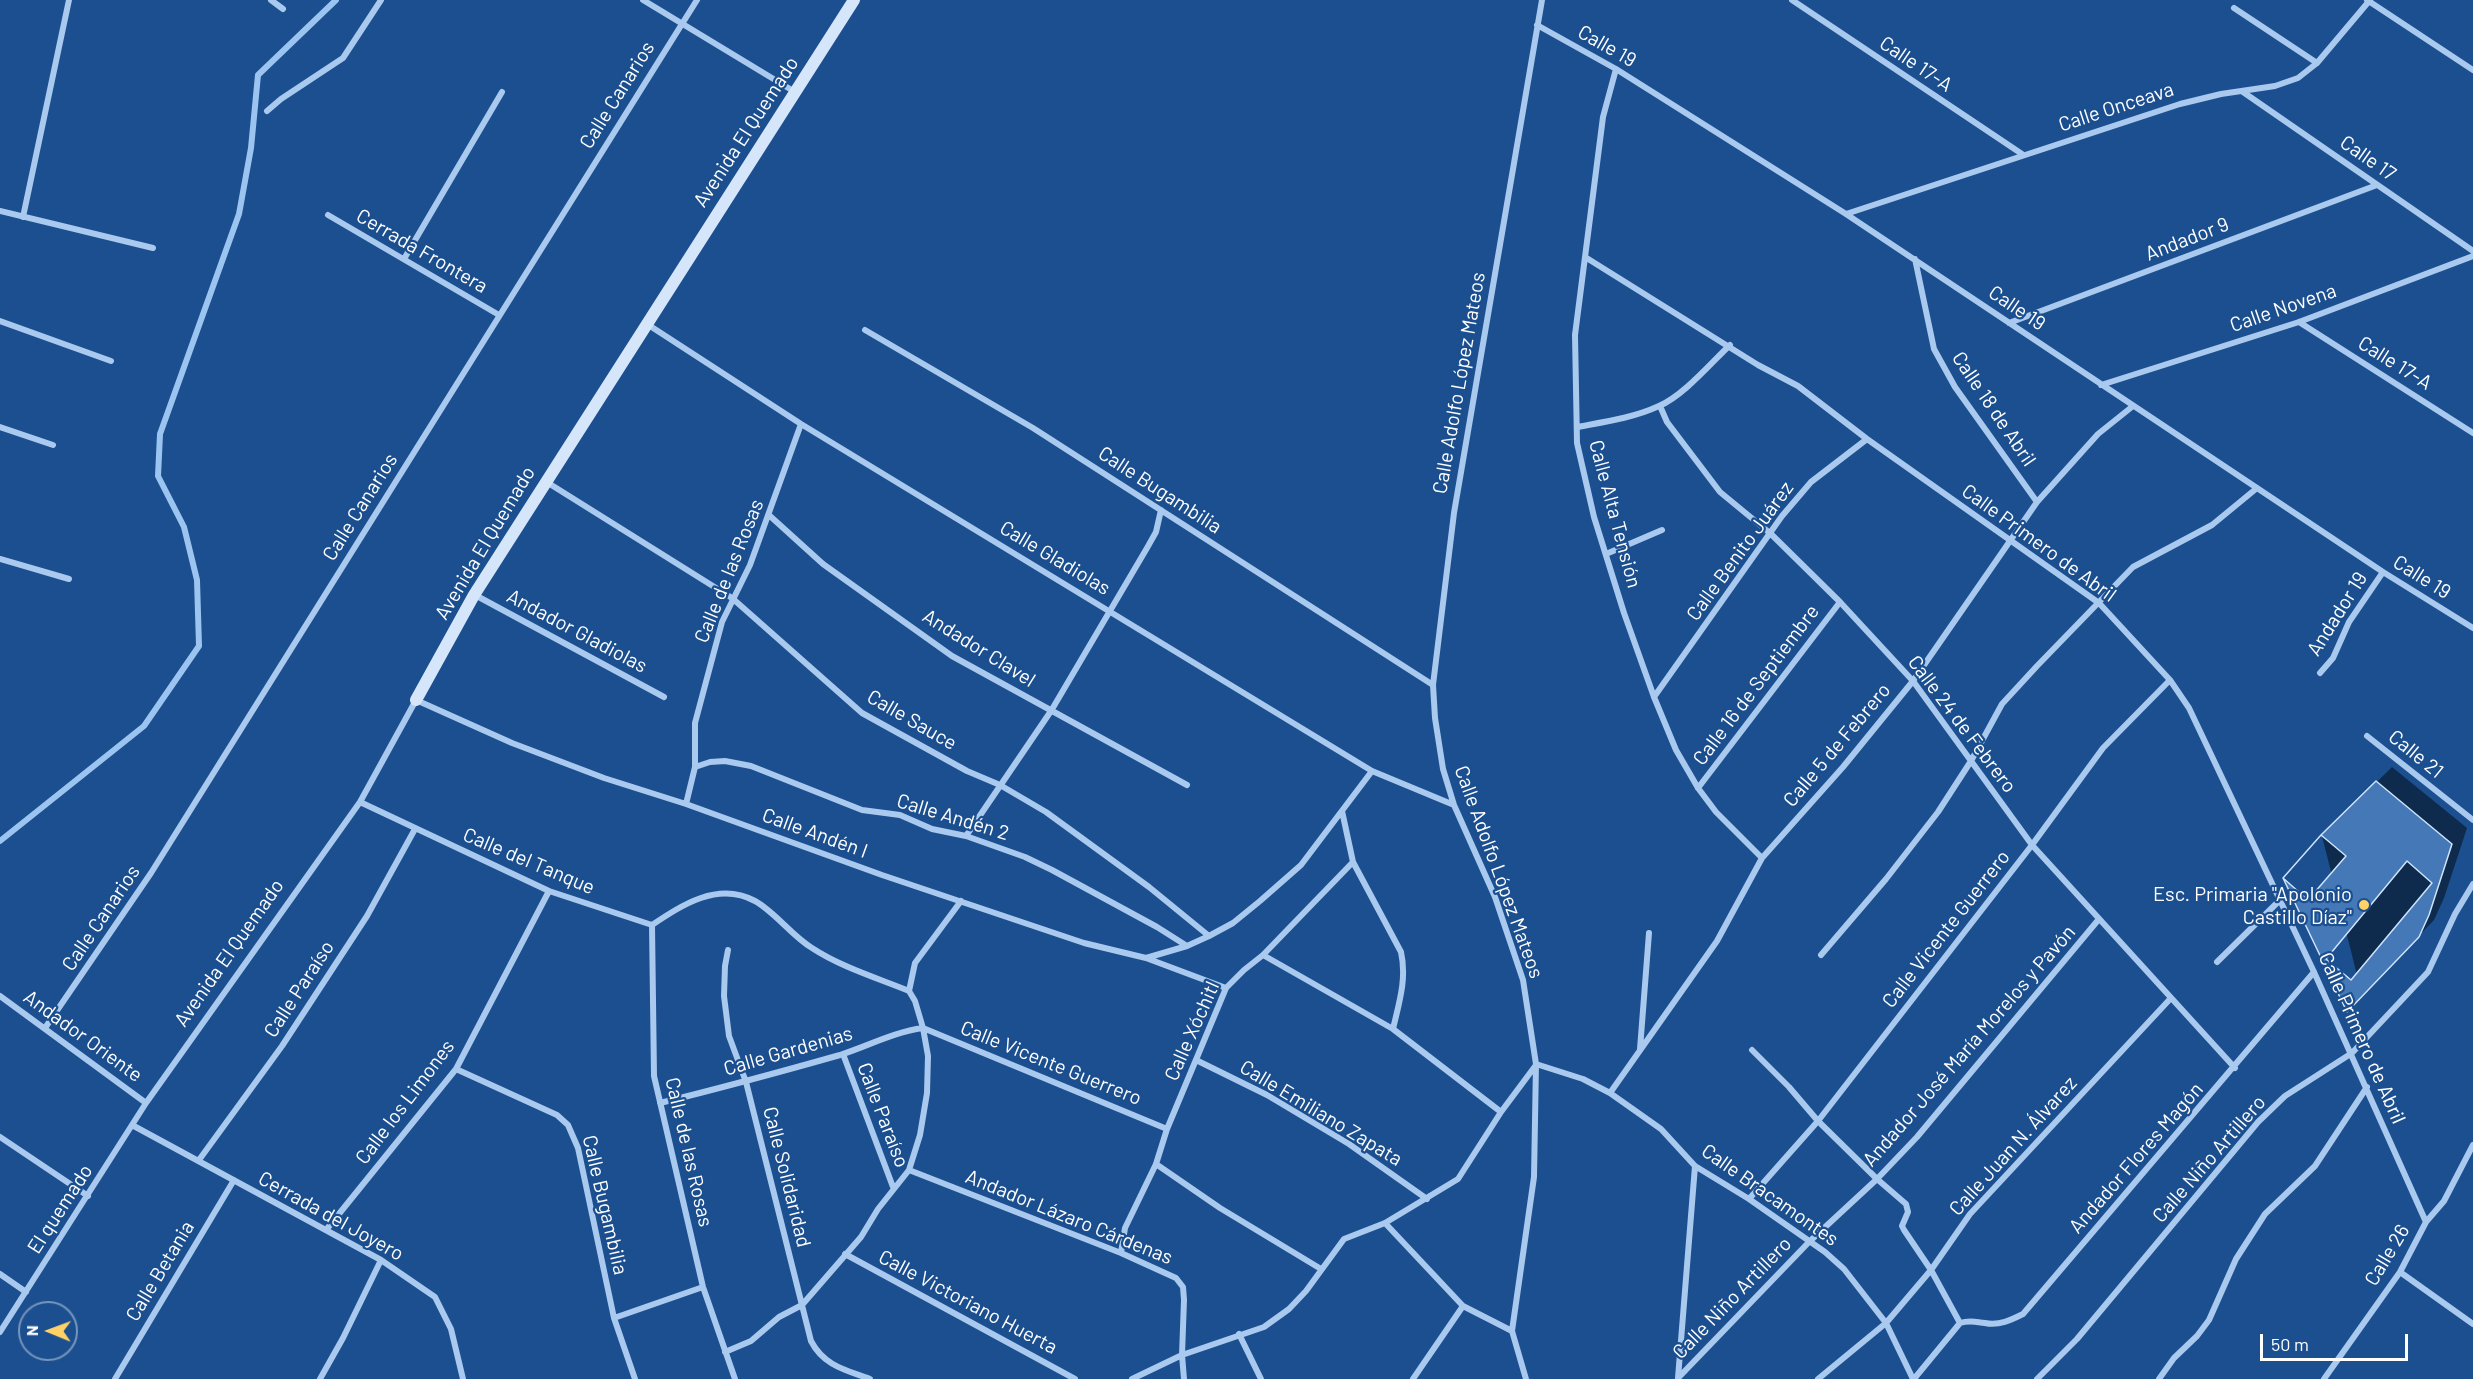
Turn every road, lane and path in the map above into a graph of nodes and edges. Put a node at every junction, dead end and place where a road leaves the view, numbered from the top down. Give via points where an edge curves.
1 (69, 0) edge
2 (271, 0) edge
3 (381, 0) edge
4 (644, 0) edge
5 (697, 0) edge
6 (854, 0) edge
7 (1542, 0) edge
8 (1792, 0) edge
9 (2368, 1) edge
10 (2234, 8) dead end
11 (283, 9) dead end
12 (682, 23) junction
13 (1537, 25) junction
14 (2317, 63) junction
15 (1616, 69) junction
16 (2473, 70) edge
17 (502, 92) dead end
18 (795, 92) junction
19 (2243, 93) junction
20 (267, 111) dead end
21 (2022, 154) junction
22 (2377, 185) junction
23 (0, 211) edge
24 (1846, 214) junction
25 (328, 215) dead end
26 (23, 217) junction
27 (153, 248) dead end
28 (2473, 254) edge
29 (1585, 257) junction
30 (1915, 259) junction
31 (404, 260) junction
32 (498, 315) junction
33 (0, 321) edge
34 (2299, 322) junction
35 (2009, 323) junction
36 (647, 324) junction
37 (865, 330) dead end
38 (1730, 345) junction
39 (111, 361) dead end
40 (2101, 385) junction
41 (1660, 406) junction
42 (2133, 406) junction
43 (801, 424) junction
44 (0, 427) edge
45 (1577, 427) junction
46 (2473, 433) edge
47 (1867, 439) junction
48 (53, 445) dead end
49 (545, 482) junction
50 (2258, 488) junction
51 (2037, 502) junction
52 (1161, 510) junction
53 (770, 516) junction
54 (1662, 530) dead end
55 (1771, 534) junction
56 (2010, 540) junction
57 (1606, 554) junction
58 (0, 559) edge
59 (2383, 572) junction
60 (69, 579) dead end
61 (474, 595) junction
62 (732, 598) junction
63 (1840, 602) junction
64 (2099, 603) junction
65 (1110, 611) junction
66 (2473, 628) edge
67 (2320, 673) dead end
68 (2170, 680) junction
69 (1913, 681) junction
70 (1433, 685) junction
71 (664, 697) dead end
72 (1654, 697) junction
73 (416, 700) junction
74 (1051, 711) junction
75 (2367, 736) dead end
76 (1971, 760) junction
77 (695, 767) junction
78 (1372, 771) junction
79 (1000, 785) junction
80 (1187, 785) dead end
81 (1698, 788) junction
82 (360, 802) junction
83 (686, 804) junction
84 (1454, 805) junction
85 (1342, 811) junction
86 (2473, 820) edge
87 (415, 829) junction
88 (966, 836) junction
89 (2032, 845) junction
90 (1762, 858) junction
91 (1353, 862) junction
92 (2473, 884) edge
93 (549, 891) junction
94 (2280, 900) junction
95 (961, 901) junction
96 (2099, 919) junction
97 (652, 925) junction
98 (1649, 933) dead end
99 (1209, 936) junction
100 (1187, 946) junction
101 (728, 950) dead end
102 (1821, 955) dead end
103 (1263, 956) junction
104 (1146, 958) junction
105 (2217, 962) dead end
106 (2314, 972) junction
107 (1226, 988) junction
108 (909, 992) junction
109 (0, 996) edge
110 (2171, 998) junction
111 (45, 1028) junction
112 (923, 1028) junction
113 (1393, 1029) junction
114 (1640, 1050) junction
115 (1752, 1050) dead end
116 (2352, 1053) junction
117 (843, 1054) junction
118 (1196, 1060) junction
119 (1536, 1064) junction
120 (2235, 1068) junction
121 (456, 1069) junction
122 (746, 1082) junction
123 (2367, 1087) junction
124 (1610, 1093) junction
125 (146, 1103) junction
126 (660, 1103) junction
127 (1501, 1112) junction
128 (1818, 1121) junction
129 (132, 1125) junction
130 (1167, 1129) junction
131 (0, 1137) edge
132 (2473, 1145) edge
133 (200, 1160) junction
134 (1156, 1164) junction
135 (1695, 1166) junction
136 (909, 1170) junction
137 (1877, 1179) junction
138 (234, 1180) junction
139 (893, 1187) junction
140 (88, 1196) junction
141 (1427, 1199) junction
142 (1749, 1199) junction
143 (2426, 1222) junction
144 (1385, 1223) junction
145 (326, 1230) junction
146 (1809, 1242) junction
147 (1121, 1253) junction
148 (845, 1254) junction
149 (381, 1260) junction
150 (1322, 1269) junction
151 (1931, 1270) junction
152 (2400, 1272) junction
153 (0, 1274) edge
154 (703, 1287) junction
155 (26, 1292) junction
156 (802, 1305) junction
157 (1464, 1306) junction
158 (614, 1318) junction
159 (1886, 1323) junction
160 (1960, 1323) junction
161 (2473, 1324) edge
162 (1512, 1331) junction
163 (0, 1332) edge
164 (1239, 1334) junction
165 (725, 1352) junction
166 (1182, 1355) junction
167 (463, 1377) edge
168 (1678, 1378) edge
169 (115, 1379) edge
170 (320, 1379) edge
171 (453, 1379) edge
172 (635, 1379) edge
173 (735, 1379) edge
174 (870, 1379) edge
175 (1075, 1379) edge
176 (1132, 1379) edge
177 (1184, 1379) edge
178 (1261, 1379) edge
179 (1413, 1379) edge
180 (1526, 1379) edge
181 (1818, 1379) edge
182 (1914, 1379) edge
183 (2037, 1379) edge
184 (2159, 1379) edge
185 (2324, 1379) edge

1 - 26 street
2 - 11 street
3 - 20 street via 343,58
4 - 12 street
5 - 12 street, Calle Canarios
6 - 18 main road, Avenida El Quemado
7 - 13 street, Calle Adolfo López Mateos
8 - 21 street, Calle 17-A
9 - 14 street, Calle Onceava
9 - 16 street
10 - 14 street
12 - 18 street
12 - 32 street, Calle Canarios
13 - 15 street, Calle 19
13 - 70 street, Calle Adolfo López Mateos via 1454,513
14 - 19 street, Calle Onceava via 2298,78
15 - 24 street, Calle 19
15 - 29 street, Calle Alta Tensión via 1603,117
17 - 31 street
18 - 36 main road, Avenida El Quemado
19 - 21 street, Calle Onceava via 2180,104
19 - 22 street, Calle 17
21 - 24 street, Calle Onceava
22 - 28 street, Calle 17
22 - 35 street, Andador 9
23 - 26 street
24 - 30 street, Calle 19
25 - 31 street, Cerrada Frontera
26 - 27 street
28 - 34 street, Calle Novena
29 - 38 street, Calle Primero de Abril
29 - 45 street, Calle Alta Tensión via 1575,335
30 - 35 street, Calle 19
30 - 51 street, Calle 18 de Abril via 1934,349 1955,387
31 - 32 street, Cerrada Frontera
32 - 111 street, Calle Canarios via 158,863
33 - 39 street
34 - 40 street, Calle Novena
34 - 46 street, Calle 17-A
35 - 40 street, Calle 19
36 - 43 street, Calle Gladiolas
36 - 49 main road, Avenida El Quemado
37 - 52 street, Calle Bugambilia via 1032,428
38 - 41 street
38 - 47 street, Calle Primero de Abril via 1798,386
40 - 42 street, Calle 19
41 - 45 street via 1626,418
41 - 55 street, Calle 24 de Febrero via 1667,422 1720,492
42 - 50 street, Calle 19
42 - 51 street, Calle 5 de Febrero via 2098,434
43 - 53 street, Calle de las Rosas
43 - 65 street, Calle Gladiolas
44 - 48 street
45 - 57 street, Calle Alta Tensión via 1577,443
47 - 55 street, Calle Benito Juárez via 1811,482
47 - 56 street, Calle Primero de Abril
49 - 61 main road, Avenida El Quemado
49 - 62 street, Calle Sauce
50 - 59 street, Calle 19
50 - 64 street via 2212,525 2133,567
51 - 56 street, Calle 5 de Febrero
52 - 65 street via 1156,532
52 - 70 street, Calle Bugambilia
53 - 62 street, Calle de las Rosas
53 - 74 street, Andador Clavel via 823,564 952,656
54 - 57 street
55 - 63 street, Calle 24 de Febrero
55 - 72 street, Calle Benito Juárez
56 - 64 street, Calle Primero de Abril
56 - 69 street, Calle 5 de Febrero
57 - 72 street, Calle Alta Tensión
58 - 60 street
59 - 66 street, Calle 19
59 - 67 street, Andador 19 via 2349,622 2333,658
61 - 71 street, Andador Gladiolas
61 - 73 main road, Avenida El Quemado
62 - 77 street, Calle de las Rosas via 695,723
62 - 79 street, Calle Sauce via 862,713
63 - 69 street, Calle 24 de Febrero
63 - 81 street, Calle 16 de Septiembre
64 - 68 street, Calle Primero de Abril
64 - 76 street via 2002,704
65 - 74 street
65 - 78 street, Calle Gladiolas
68 - 89 street, Calle Vicente Guerrero via 2103,748
68 - 94 street, Calle Primero de Abril via 2188,708
69 - 76 street, Calle 24 de Febrero
69 - 90 street, Calle 5 de Febrero
70 - 84 street, Calle Adolfo López Mateos via 1440,749
72 - 81 street, Calle Alta Tensión via 1676,750
73 - 82 street, Avenida El Quemado
73 - 83 street, Calle Andén I via 512,743
74 - 79 street
74 - 80 street, Andador Clavel
75 - 86 street, Calle 21
76 - 89 street, Calle 24 de Febrero
76 - 102 street via 1938,812 1887,879
77 - 83 street, Calle de las Rosas
77 - 88 street, Calle Andén 2 via 725,761 751,766 862,810 900,815 932,829
78 - 84 street, Calle Gladiolas
78 - 85 street
79 - 88 street
79 - 99 street, Calle Sauce via 1046,812
81 - 90 street, Calle Alta Tensión
82 - 87 street, Calle del Tanque
82 - 125 street, Avenida El Quemado
83 - 95 street, Calle Andén I
84 - 119 street, Calle Adolfo López Mateos via 1495,897 1523,980
85 - 91 street
85 - 99 street, Calle Andén I via 1301,865 1233,923
87 - 93 street, Calle del Tanque
87 - 133 street, Calle Paraíso via 367,916 282,1046
88 - 100 street, Calle Andén 2 via 1043,866
89 - 96 street, Calle 24 de Febrero
89 - 128 street, Calle Vicente Guerrero
90 - 114 street, Calle 5 de Febrero via 1717,941
91 - 103 street, Calle Xóchitl
91 - 113 street via 1401,952 1402,990
92 - 116 street, Calle Niño Artillero via 2428,972
93 - 97 street, Calle del Tanque
93 - 121 street, Calle los Limones
94 - 105 street
94 - 106 street, Calle Primero de Abril
95 - 104 street, Calle Andén I via 1084,943
95 - 108 street via 915,963
96 - 110 street, Calle 24 de Febrero
96 - 137 street, Andador José María Morelos y Pavón via 1917,1137
97 - 108 street via 707,895 734,894 755,901 811,948
97 - 126 street, Calle de las Rosas via 654,1076
98 - 114 street
99 - 100 street, Calle Andén I
100 - 104 street, Calle Andén I
101 - 122 street, Calle Solidaridad via 724,996 729,1036
103 - 107 street, Calle Xóchitl
103 - 113 street
104 - 107 street
106 - 116 street, Calle Primero de Abril
106 - 120 street, Andador Flores Magón
107 - 118 street, Calle Xóchitl
108 - 112 street
109 - 111 street, Andador Oriente
110 - 120 street, Calle 24 de Febrero
110 - 151 street, Calle Juan N. Álvarez via 1970,1214
111 - 125 street, Andador Oriente
112 - 117 street, Calle Gardenias via 903,1031
112 - 130 street, Calle Vicente Guerrero
112 - 136 street via 928,1056 927,1093
113 - 127 street
114 - 124 street, Calle 5 de Febrero
115 - 128 street
116 - 123 street, Calle Primero de Abril
116 - 183 street, Calle Niño Artillero via 2285,1096 2258,1122 2077,1340
117 - 122 street, Calle Gardenias
117 - 139 street, Calle Paraíso
118 - 130 street, Calle Xóchitl
118 - 141 street, Calle Emiliano Zapata via 1267,1095
119 - 124 street, Calle Bracamontes via 1583,1079
119 - 127 street
119 - 162 street, Calle Adolfo López Mateos via 1534,1177
120 - 160 street, Andador Flores Magón via 2023,1314 2007,1322
121 - 145 street, Calle los Limones
121 - 158 street, Calle Bugambilia via 557,1115 568,1125 578,1148
122 - 126 street, Calle Gardenias
122 - 156 street, Calle Solidaridad
123 - 143 street, Calle Primero de Abril
123 - 184 street via 2315,1166 2265,1214 2236,1259 2209,1320
124 - 135 street, Calle Bracamontes via 1661,1129
125 - 129 street, El quemado
126 - 154 street, Calle de las Rosas
127 - 141 street via 1458,1179
128 - 137 street
128 - 142 street, Calle Vicente Guerrero
129 - 133 street, Cerrada del Joyero
129 - 140 street, El quemado
130 - 134 street, Calle Xóchitl
131 - 140 street
132 - 143 street, Calle 26 via 2444,1201
133 - 138 street, Cerrada del Joyero
134 - 147 street, Calle Xóchitl via 1125,1228
134 - 150 street
135 - 142 street, Calle Bracamontes
135 - 168 street
136 - 139 street
136 - 147 street, Andador Lázaro Cárdenas
137 - 146 street, Andador José María Morelos y Pavón
137 - 151 street via 1906,1204 1908,1212 1902,1226
138 - 145 street, Cerrada del Joyero
138 - 169 street, Calle Betania
139 - 148 street via 861,1237
140 - 155 street, El quemado
141 - 144 street
142 - 146 street, Calle Bracamontes
143 - 152 street, Calle 26
144 - 150 street via 1344,1239
144 - 157 street
145 - 149 street, Cerrada del Joyero
146 - 159 street, Calle Bracamontes via 1844,1269
146 - 168 street, Calle Niño Artillero
147 - 166 street, Andador Lázaro Cárdenas via 1176,1278 1183,1287
148 - 156 street
148 - 175 street, Calle Victoriano Huerta
149 - 167 street, Cerrada del Joyero via 435,1297 451,1329
149 - 170 street
150 - 164 street via 1289,1309 1264,1327
151 - 159 street, Calle Juan N. Álvarez
151 - 160 street
152 - 161 street
152 - 185 street, Calle 26
153 - 155 street
154 - 158 street
154 - 165 street, Calle de las Rosas
155 - 163 street, El quemado
156 - 165 street via 779,1317 751,1341
156 - 174 street, Calle Solidaridad via 816,1351 841,1369
157 - 162 street
157 - 179 street
158 - 172 street, Calle Bugambilia
159 - 181 street, Calle Juan N. Álvarez
159 - 182 street, Calle Bracamontes
160 - 182 street
162 - 180 street
164 - 166 street
164 - 178 street
165 - 173 street, Calle de las Rosas
166 - 176 street
166 - 177 street, Andador Lázaro Cárdenas
167 - 171 street

